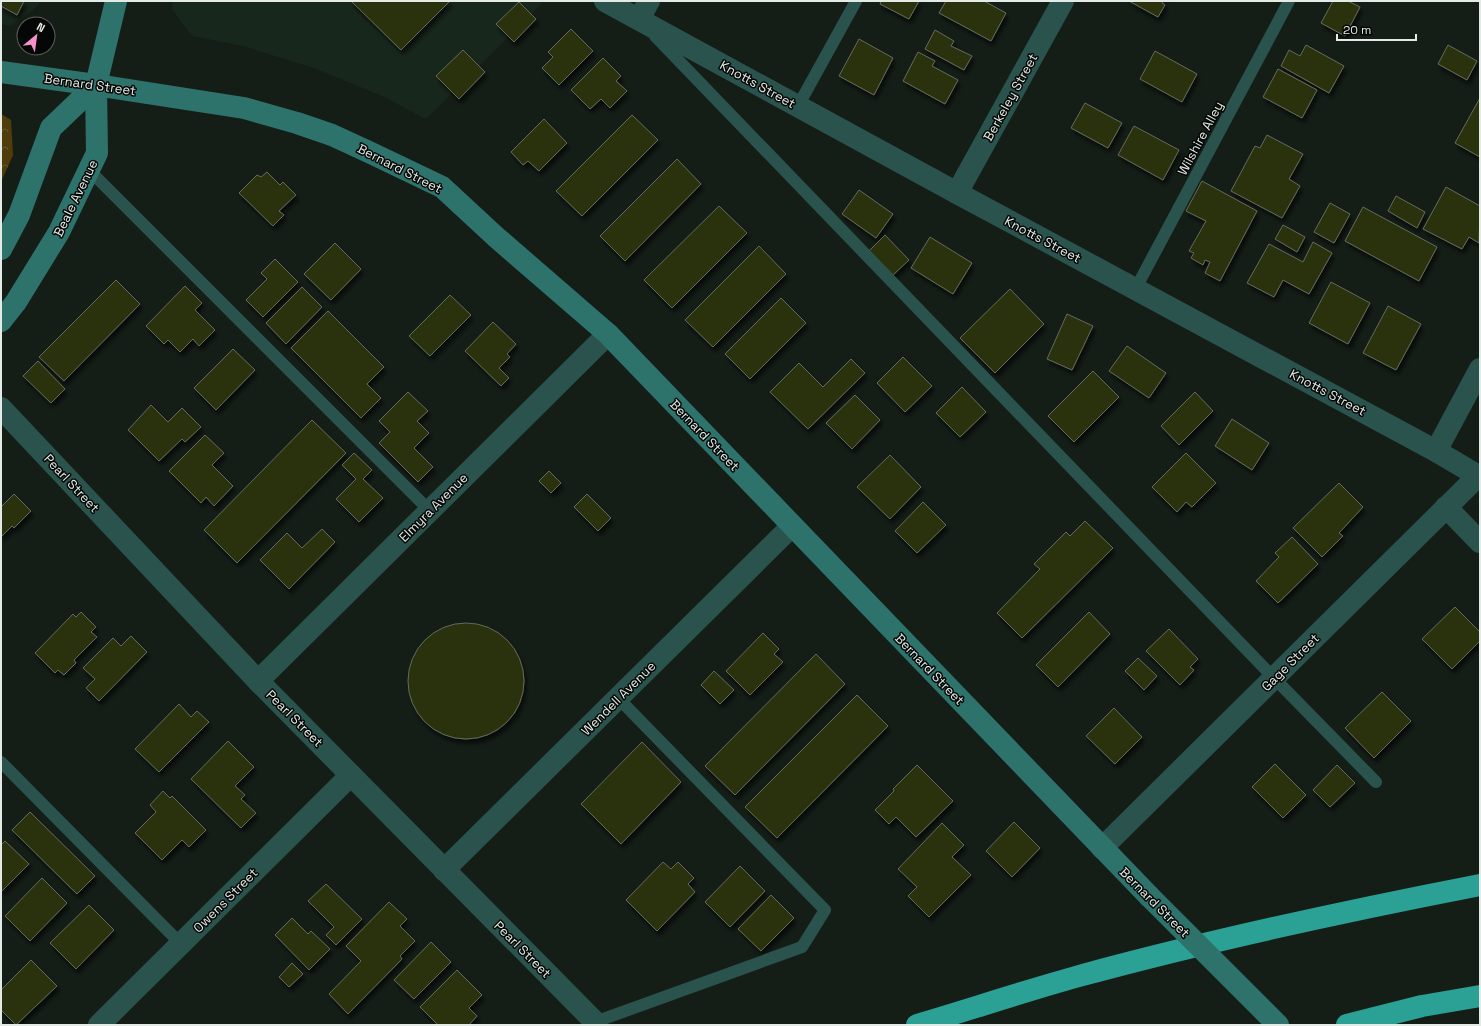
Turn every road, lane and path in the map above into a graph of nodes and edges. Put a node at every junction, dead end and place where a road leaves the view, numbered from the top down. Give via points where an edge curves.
1 (116, 1) edge
2 (605, 1) edge
3 (856, 1) edge
4 (1063, 1) edge
5 (1289, 1) edge
6 (644, 10) edge
7 (1, 72) edge
8 (96, 84) junction
9 (798, 106) junction
10 (89, 170) junction
11 (957, 193) junction
12 (1, 249) edge
13 (1136, 288) junction
14 (1, 321) edge
15 (608, 334) junction
16 (1480, 369) edge
17 (1, 408) edge
18 (1436, 451) junction
19 (1479, 477) edge
20 (1446, 507) junction
21 (430, 510) junction
22 (792, 526) junction
23 (1480, 542) edge
24 (1274, 678) junction
25 (258, 681) junction
26 (618, 698) junction
27 (1, 762) edge
28 (351, 775) junction
29 (1376, 782) dead end
30 (1102, 848) junction
31 (444, 870) junction
32 (1480, 886) edge
33 (181, 944) junction
34 (1480, 996) edge
35 (595, 1022) joint
36 (99, 1025) edge
37 (918, 1025) edge
38 (1278, 1025) edge
39 (1346, 1025) edge

1 - 8 street, Beale Avenue
2 - 6 street, Knotts Street
3 - 9 lane
4 - 11 street, Berkeley Street
5 - 13 lane, Wilshire Alley
6 - 9 street, Knotts Street
6 - 24 lane
7 - 8 street, Bernard Street
8 - 10 street, Beale Avenue via 97,153
8 - 12 street via 51,128 19,215
8 - 15 street, Bernard Street via 244,108 298,123 371,152 442,187
9 - 11 street, Knotts Street
10 - 14 street, Beale Avenue via 59,232 16,302
10 - 21 lane
11 - 13 street, Knotts Street
13 - 18 street, Knotts Street
15 - 21 street, Elmyra Avenue
15 - 22 street, Bernard Street
16 - 18 street
17 - 25 street, Pearl Street
18 - 19 street, Knotts Street
19 - 20 street, Gage Street
20 - 23 street
20 - 24 street, Gage Street
21 - 25 street, Elmyra Avenue
22 - 26 street, Wendell Avenue
22 - 30 street, Bernard Street
24 - 29 lane
24 - 30 street, Gage Street
25 - 28 street, Pearl Street
26 - 31 street, Wendell Avenue
26 - 35 lane via 825,910 802,947
27 - 33 lane
28 - 31 street, Pearl Street
28 - 33 street, Owens Street
30 - 38 street, Bernard Street, bridge
31 - 35 street, Pearl Street
32 - 37 highway via 1353,910 1135,962 1079,976
33 - 36 street, Owens Street
34 - 39 highway via 1422,1006

